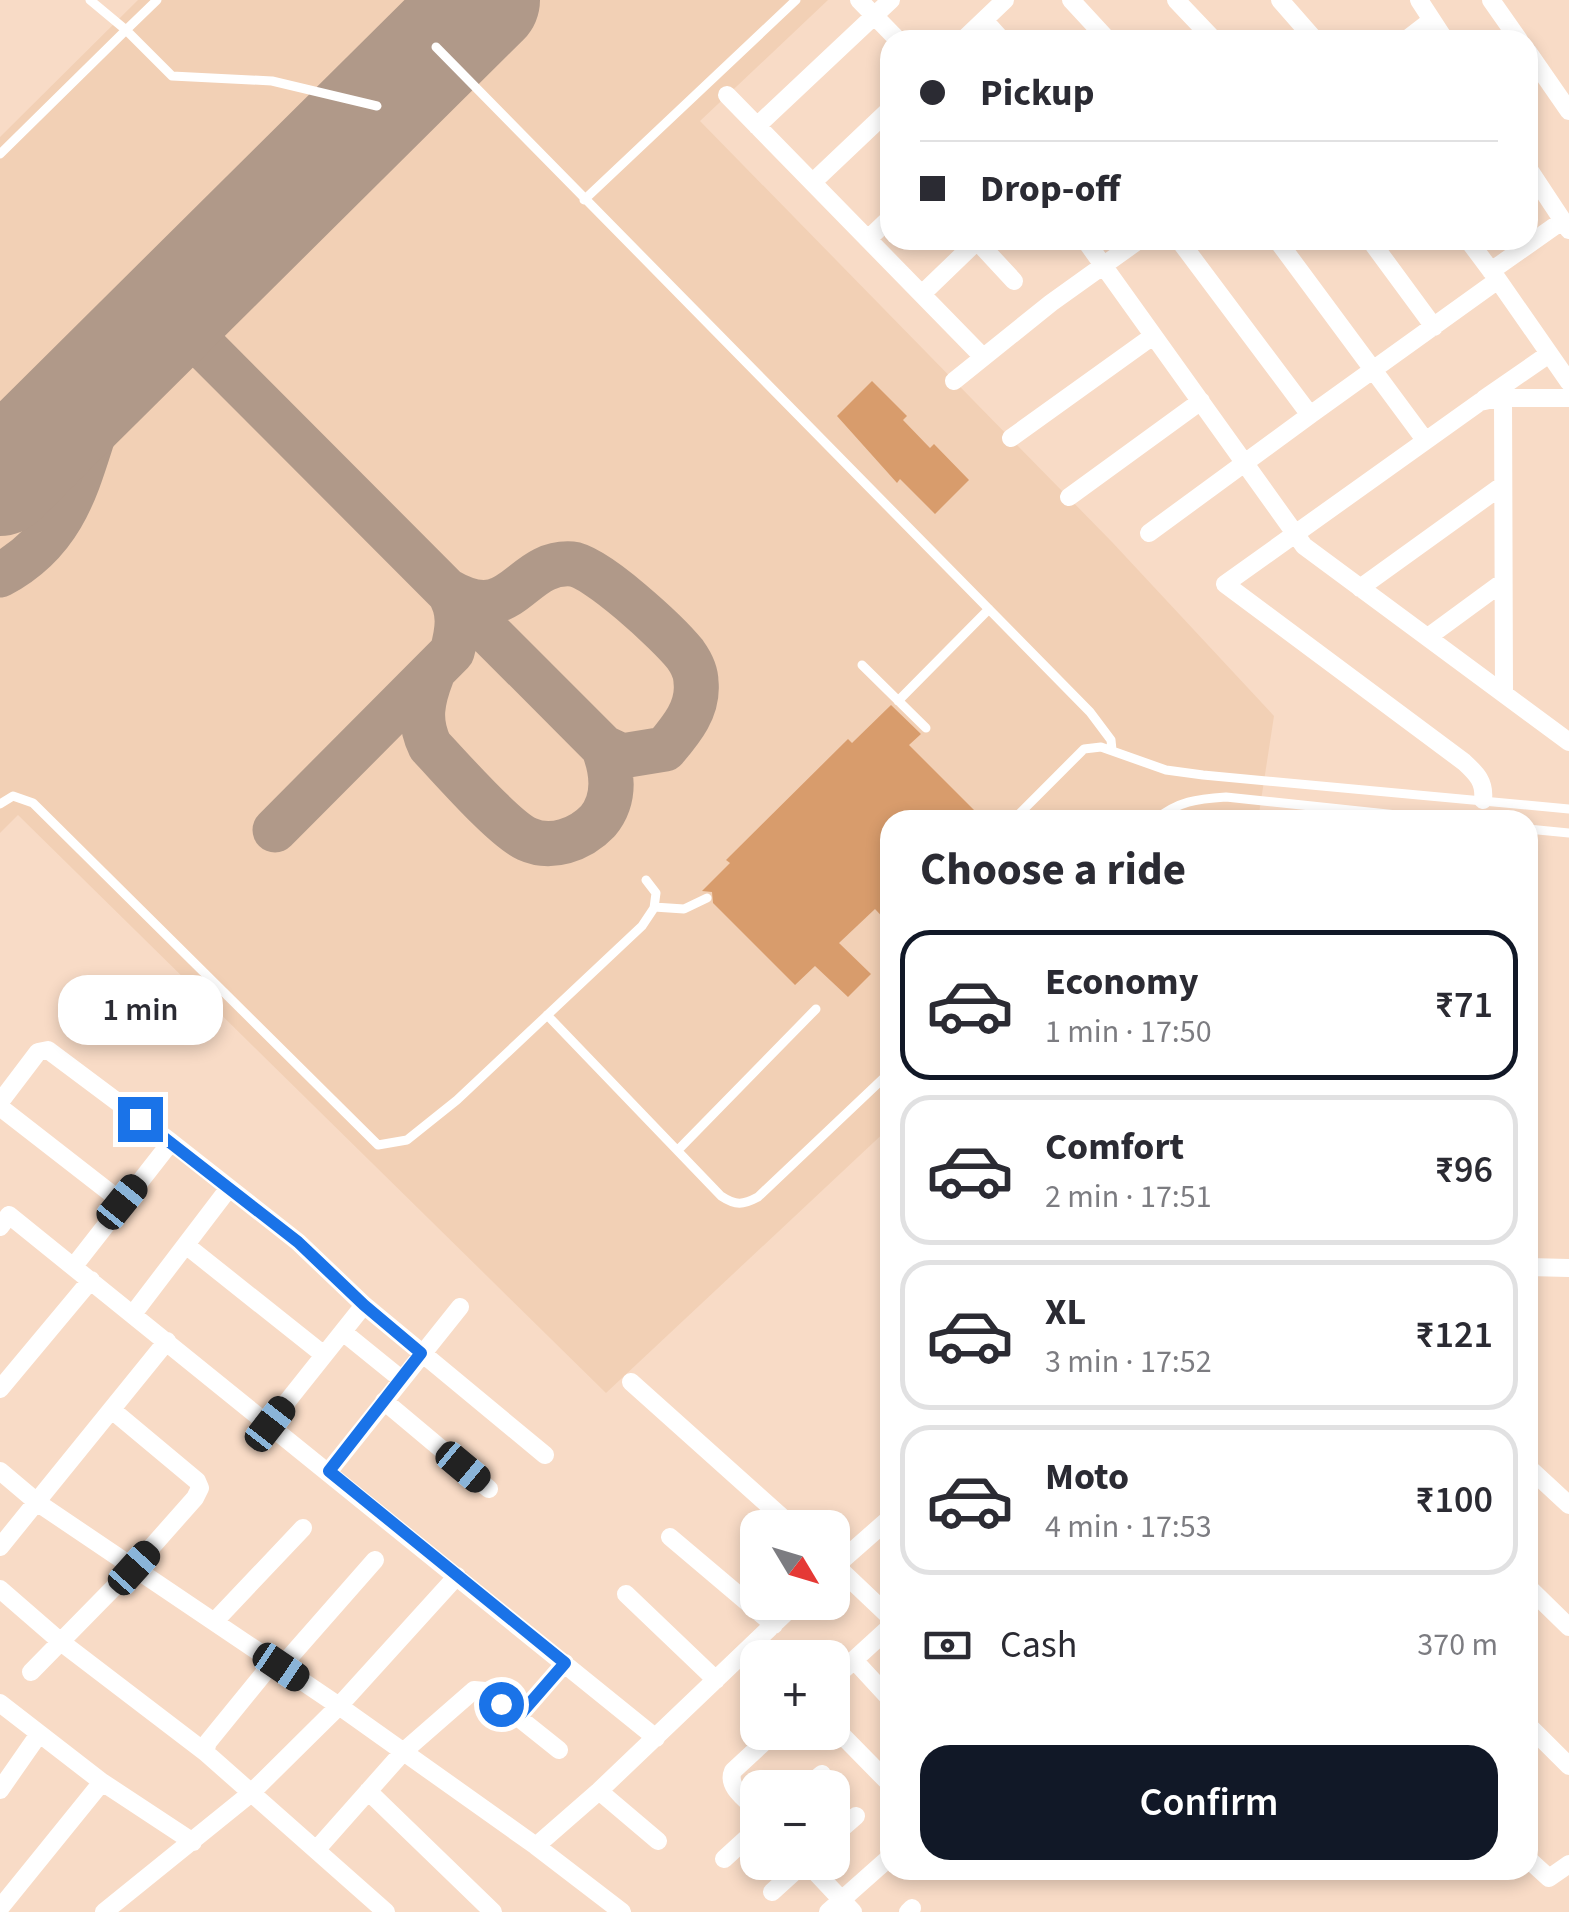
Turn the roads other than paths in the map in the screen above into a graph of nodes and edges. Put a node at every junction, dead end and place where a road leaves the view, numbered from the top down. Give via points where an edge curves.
1 (90, 0) edge
2 (157, 0) edge
3 (796, 0) edge
4 (859, 0) edge
5 (891, 0) edge
6 (1006, 0) edge
7 (1070, 0) edge
8 (1176, 0) edge
9 (1280, 0) edge
10 (1418, 0) edge
11 (1491, 0) edge
12 (874, 16) junction
13 (984, 20) junction
14 (1432, 20) junction
15 (126, 30) junction
16 (888, 30) edge
17 (974, 30) edge
18 (993, 30) edge
19 (1098, 30) edge
20 (1204, 30) edge
21 (1306, 30) edge
22 (1419, 30) edge
23 (1438, 30) edge
24 (1512, 30) edge
25 (436, 48) dead end
26 (1538, 66) edge
27 (727, 95) dead end
28 (377, 106) dead end
29 (1569, 111) edge
30 (880, 118) edge
31 (757, 126) junction
32 (0, 154) edge
33 (813, 182) junction
34 (1538, 183) edge
35 (584, 200) junction
36 (1566, 225) edge
37 (880, 228) edge
38 (868, 239) junction
39 (1538, 244) edge
40 (968, 250) edge
41 (987, 250) edge
42 (1092, 250) edge
43 (1126, 250) edge
44 (1186, 250) edge
45 (1284, 250) edge
46 (1377, 250) edge
47 (1475, 250) edge
48 (1530, 250) edge
49 (1104, 268) junction
50 (1494, 275) junction
51 (1014, 280) dead end
52 (922, 294) junction
53 (1434, 327) junction
54 (1154, 336) junction
55 (1549, 354) junction
56 (983, 358) junction
57 (1374, 370) junction
58 (954, 380) dead end
59 (1569, 382) edge
60 (1503, 398) junction
61 (1569, 398) edge
62 (1201, 401) junction
63 (1480, 402) junction
64 (1310, 415) junction
65 (1011, 438) dead end
66 (1424, 440) junction
67 (1246, 462) junction
68 (1503, 485) junction
69 (1068, 497) dead end
70 (1295, 533) junction
71 (1149, 534) dead end
72 (1504, 582) junction
73 (1360, 588) junction
74 (989, 609) junction
75 (1428, 637) junction
76 (862, 665) dead end
77 (1504, 693) junction
78 (898, 700) junction
79 (926, 728) dead end
80 (1569, 742) edge
81 (1112, 750) junction
82 (1195, 774) junction
83 (1297, 782) junction
84 (1192, 799) junction
85 (1483, 800) junction
86 (0, 804) edge
87 (1294, 804) junction
88 (1569, 809) edge
89 (1023, 810) edge
90 (1168, 810) edge
91 (1350, 810) edge
92 (1538, 830) edge
93 (1569, 833) edge
94 (646, 880) dead end
95 (707, 898) dead end
96 (654, 906) junction
97 (816, 1009) dead end
98 (547, 1015) junction
99 (880, 1081) edge
100 (0, 1104) edge
101 (170, 1142) junction
102 (678, 1150) junction
103 (229, 1188) junction
104 (122, 1202) junction
105 (3, 1216) edge
106 (187, 1246) junction
107 (74, 1266) junction
108 (1538, 1268) edge
109 (1569, 1268) edge
110 (90, 1280) junction
111 (364, 1305) junction
112 (460, 1307) dead end
113 (133, 1314) junction
114 (343, 1332) junction
115 (167, 1341) junction
116 (421, 1353) junction
117 (324, 1355) junction
118 (401, 1379) junction
119 (631, 1382) dead end
120 (0, 1389) edge
121 (384, 1402) junction
122 (112, 1410) junction
123 (270, 1424) junction
124 (545, 1455) dead end
125 (0, 1471) edge
126 (329, 1471) junction
127 (1538, 1476) edge
128 (489, 1489) dead end
129 (38, 1503) junction
130 (1569, 1505) edge
131 (774, 1510) edge
132 (880, 1527) edge
133 (303, 1528) dead end
134 (670, 1537) dead end
135 (0, 1547) edge
136 (850, 1552) edge
137 (375, 1560) dead end
138 (134, 1568) junction
139 (458, 1576) junction
140 (850, 1581) edge
141 (0, 1590) edge
142 (626, 1594) dead end
143 (1538, 1597) edge
144 (880, 1608) edge
145 (779, 1620) edge
146 (214, 1622) junction
147 (774, 1625) junction
148 (1569, 1627) edge
149 (880, 1636) edge
150 (60, 1642) junction
151 (854, 1660) junction
152 (565, 1663) junction
153 (277, 1664) junction
154 (850, 1664) edge
155 (31, 1672) dead end
156 (716, 1680) junction
157 (880, 1688) edge
158 (0, 1703) edge
159 (340, 1706) junction
160 (518, 1717) junction
161 (39, 1734) junction
162 (1538, 1734) edge
163 (656, 1738) junction
164 (850, 1743) edge
165 (560, 1750) dead end
166 (755, 1750) edge
167 (205, 1752) junction
168 (403, 1752) junction
169 (1569, 1766) edge
170 (880, 1774) edge
171 (102, 1782) junction
172 (0, 1790) edge
173 (599, 1790) junction
174 (368, 1791) junction
175 (740, 1792) edge
176 (250, 1794) junction
177 (856, 1816) dead end
178 (850, 1821) edge
179 (658, 1840) dead end
180 (193, 1842) junction
181 (740, 1844) edge
182 (536, 1846) junction
183 (317, 1849) junction
184 (724, 1859) dead end
185 (1569, 1864) edge
186 (880, 1867) edge
187 (1538, 1868) edge
188 (786, 1880) edge
189 (820, 1880) edge
190 (772, 1892) dead end
191 (0, 1908) edge
192 (841, 1908) edge
193 (104, 1912) edge
194 (386, 1912) edge
195 (493, 1912) edge
196 (622, 1912) edge

1 - 15 lane
2 - 15 lane
3 - 35 lane
4 - 12 street
5 - 12 street
6 - 13 street
7 - 19 street
8 - 20 street
9 - 21 street
10 - 14 street
11 - 24 street
12 - 16 street
12 - 31 street
13 - 17 street
13 - 18 street
14 - 22 street
14 - 23 street
15 - 28 lane via 172,76 272,81
15 - 32 lane
25 - 35 lane
26 - 29 street
27 - 31 street
30 - 33 street
31 - 33 street
33 - 38 street
34 - 36 street
35 - 74 lane
36 - 39 street
37 - 38 street
38 - 52 street
40 - 52 street
41 - 51 street
42 - 49 street
43 - 49 street
44 - 64 street
45 - 57 street
46 - 53 street
47 - 50 street
48 - 50 street
49 - 54 street
49 - 56 street
50 - 53 street
50 - 55 street
52 - 56 street
53 - 57 street
54 - 62 street
54 - 65 street
55 - 59 street
55 - 63 street
56 - 58 street
57 - 64 street
57 - 66 street
60 - 61 street
60 - 63 street
60 - 68 street
62 - 67 street
62 - 69 street
63 - 66 street
64 - 67 street
66 - 70 street
67 - 70 street
67 - 71 street
68 - 72 street
68 - 73 street
70 - 73 street
70 - 85 street via 1225,584 1464,762 1485,788
72 - 75 street
72 - 77 street
73 - 75 street
74 - 78 lane
74 - 81 lane via 1101,725
75 - 77 street
76 - 78 lane
77 - 80 street
78 - 79 lane
81 - 82 lane
81 - 89 lane via 1084,750
82 - 83 lane
82 - 84 lane
83 - 85 lane
83 - 87 lane
84 - 87 lane
84 - 90 lane
85 - 88 lane
86 - 98 lane via 13,796 33,803 378,1145 407,1140
87 - 91 lane
92 - 93 lane
94 - 96 lane via 656,893
95 - 96 lane via 684,909
96 - 98 lane via 642,926
97 - 102 lane
98 - 102 lane
99 - 102 lane via 744,1205 721,1196
100 - 101 street via 38,1052 48,1050
100 - 104 street
101 - 103 street
101 - 104 street
103 - 106 street
103 - 111 street
104 - 107 street
105 - 107 street
106 - 113 street
106 - 117 street
107 - 110 street
108 - 109 street
110 - 113 street
110 - 120 street
111 - 114 street
111 - 116 street
112 - 116 street
113 - 115 street
114 - 117 street
114 - 118 street
115 - 122 street
115 - 123 street
116 - 118 street
116 - 124 street
117 - 123 street
118 - 121 street
119 - 131 street
121 - 126 street
121 - 128 street
122 - 129 street
122 - 138 street via 200,1488
123 - 126 street
125 - 129 street
126 - 139 street
127 - 130 street
129 - 135 street
129 - 138 street
132 - 136 street
133 - 146 street
134 - 147 street
137 - 153 street
138 - 146 street
138 - 150 street
139 - 152 street
139 - 159 street
140 - 144 street
141 - 150 street
142 - 156 street
143 - 148 street
145 - 147 street
146 - 153 street
147 - 156 street
149 - 151 street
150 - 155 street
150 - 167 street
151 - 154 street
151 - 157 street
152 - 160 street
152 - 163 street
153 - 159 street
153 - 167 street
156 - 163 street
158 - 161 street
159 - 168 street
159 - 176 street
160 - 165 street
160 - 168 street via 474,1690
161 - 171 street
161 - 172 street
162 - 169 street
163 - 173 street
164 - 170 street
166 - 175 street via 730,1777
167 - 176 street
168 - 174 street
168 - 182 street
171 - 180 street
171 - 191 street
173 - 179 street
173 - 182 street
174 - 183 street
174 - 195 street
176 - 180 street
176 - 183 street
177 - 178 street
180 - 193 street
181 - 184 street
182 - 196 street
183 - 194 street
185 - 187 street via 1549,1878
186 - 192 street
188 - 190 street
189 - 192 street

